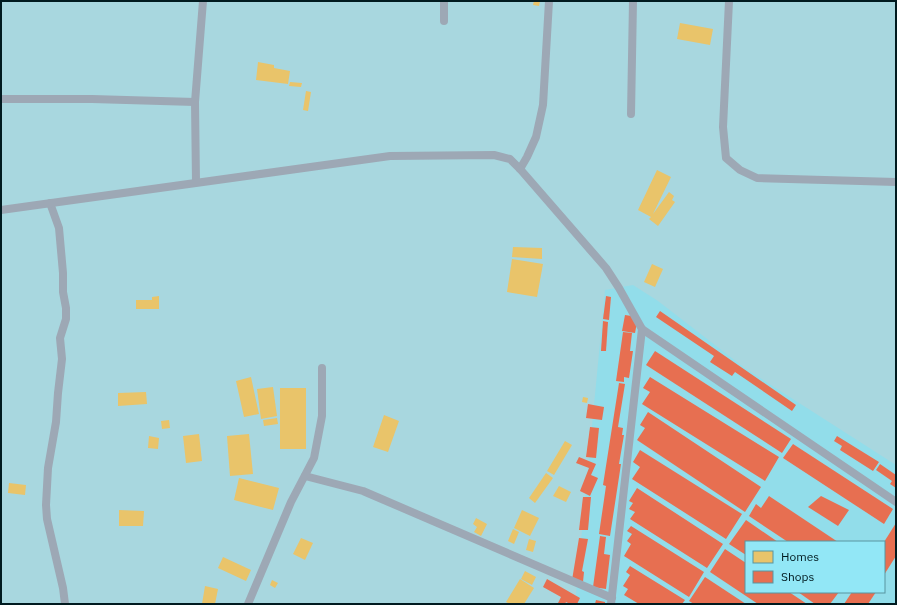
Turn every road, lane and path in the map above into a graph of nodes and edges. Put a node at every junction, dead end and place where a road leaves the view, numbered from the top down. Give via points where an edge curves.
1 (203, 1) edge
2 (444, 1) edge
3 (549, 1) edge
4 (633, 1) edge
5 (729, 1) edge
6 (444, 21) dead end
7 (1, 99) edge
8 (196, 102) junction
9 (630, 114) dead end
10 (520, 169) junction
11 (196, 182) junction
12 (896, 182) edge
13 (50, 203) junction
14 (1, 210) edge
15 (642, 329) junction
16 (322, 368) dead end
17 (305, 476) junction
18 (896, 502) edge
19 (611, 601) edge
20 (65, 604) edge
21 (248, 604) edge

1 - 8 street
2 - 6 street
3 - 10 street via 543,105 536,137
4 - 9 street
5 - 12 street via 722,127 726,158 740,170 757,178
7 - 8 street
8 - 11 street
10 - 11 street via 510,159 494,155 390,156
10 - 15 street via 606,268
11 - 13 street
13 - 14 street
13 - 20 street via 59,228 66,319 60,338 62,359 56,422 48,468 46,505
15 - 18 street
15 - 19 street
16 - 17 street via 322,416 314,458
17 - 19 street via 363,491
17 - 21 street via 291,502

